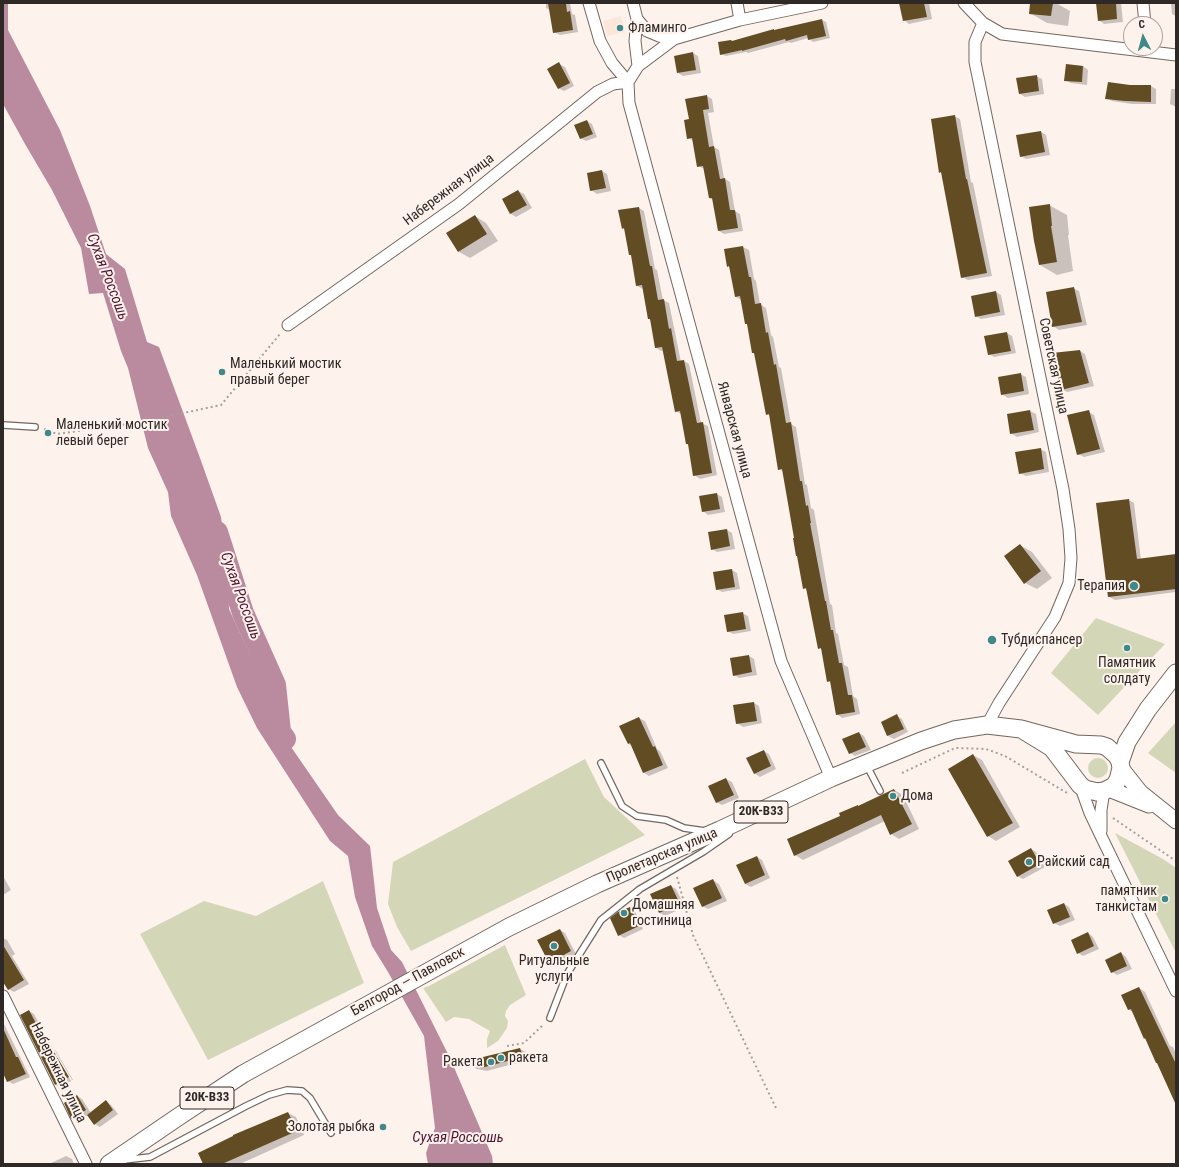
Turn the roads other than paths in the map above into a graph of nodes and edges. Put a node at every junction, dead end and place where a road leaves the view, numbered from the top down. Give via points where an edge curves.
1 (589, 3) edge
2 (633, 3) edge
3 (738, 3) edge
4 (822, 3) edge
5 (964, 3) edge
6 (1143, 3) edge
7 (1144, 16) edge
8 (637, 19) junction
9 (740, 20) junction
10 (983, 23) junction
11 (674, 39) junction
12 (1123, 47) edge
13 (1163, 53) edge
14 (1176, 55) edge
15 (638, 66) junction
16 (628, 82) junction
17 (288, 325) road end
18 (3, 426) edge
19 (35, 426) road end
20 (1176, 673) edge
21 (1148, 709) junction
22 (987, 725) junction
23 (1021, 729) junction
24 (1098, 745) junction
25 (601, 763) dead end
26 (866, 764) junction
27 (1120, 765) junction
28 (831, 778) junction
29 (1074, 786) junction
30 (1106, 790) junction
31 (880, 791) dead end
32 (757, 814) junction
33 (1170, 817) edge
34 (714, 833) junction
35 (1101, 836) junction
36 (508, 927) joint
37 (1176, 991) edge
38 (3, 996) edge
39 (550, 1018) road end
40 (330, 1133) dead end
41 (113, 1163) edge
42 (86, 1164) edge

1 - 16 street via 600,41 612,63
2 - 8 street
3 - 9 street
4 - 9 street
5 - 10 street
6 - 7 street
8 - 11 street via 647,31
8 - 15 street via 635,41
9 - 11 street
10 - 12 street via 1002,34
10 - 22 street, Советская улица via 975,42 975,62 1063,489 1071,558 1069,583 1055,617
11 - 15 street
13 - 14 street
15 - 16 street
16 - 17 street, Набережная улица via 613,84 597,92 460,204
16 - 28 street, Январская улица via 629,103 781,661
18 - 19 lane
20 - 21 main road
21 - 24 main road via 1119,735
21 - 27 main road via 1127,742
22 - 23 main road, Пролетарская улица / 20К-В33
22 - 26 main road, Пролетарская улица / 20К-В33 via 954,730
23 - 24 main road, 20К-В33 via 1076,744
23 - 29 main road, 20К-В33 via 1052,748
24 - 27 main road via 1113,751
24 - 29 main road via 1088,747 1078,755 1074,767
25 - 34 lane via 622,806 637,816 666,820 684,828
26 - 28 main road, Пролетарская улица / 20К-В33
26 - 31 lane
27 - 30 main road via 1118,780
27 - 33 main road via 1140,792
28 - 32 main road, Пролетарская улица / 20К-В33
29 - 30 main road via 1091,791
29 - 35 street
30 - 33 main road via 1136,799
30 - 35 street via 1101,810
32 - 34 main road, Пролетарская улица / 20К-В33
32 - 39 lane via 703,852 640,889 601,920 567,974
34 - 36 main road, Пролетарская улица / 20К-В33 via 597,884
35 - 37 street
36 - 41 main road, Белгород — Павловск / 20К-В33 via 243,1074
38 - 42 street, Набережная улица
40 - 41 lane via 310,1098 302,1092 287,1090 246,1106 150,1156

